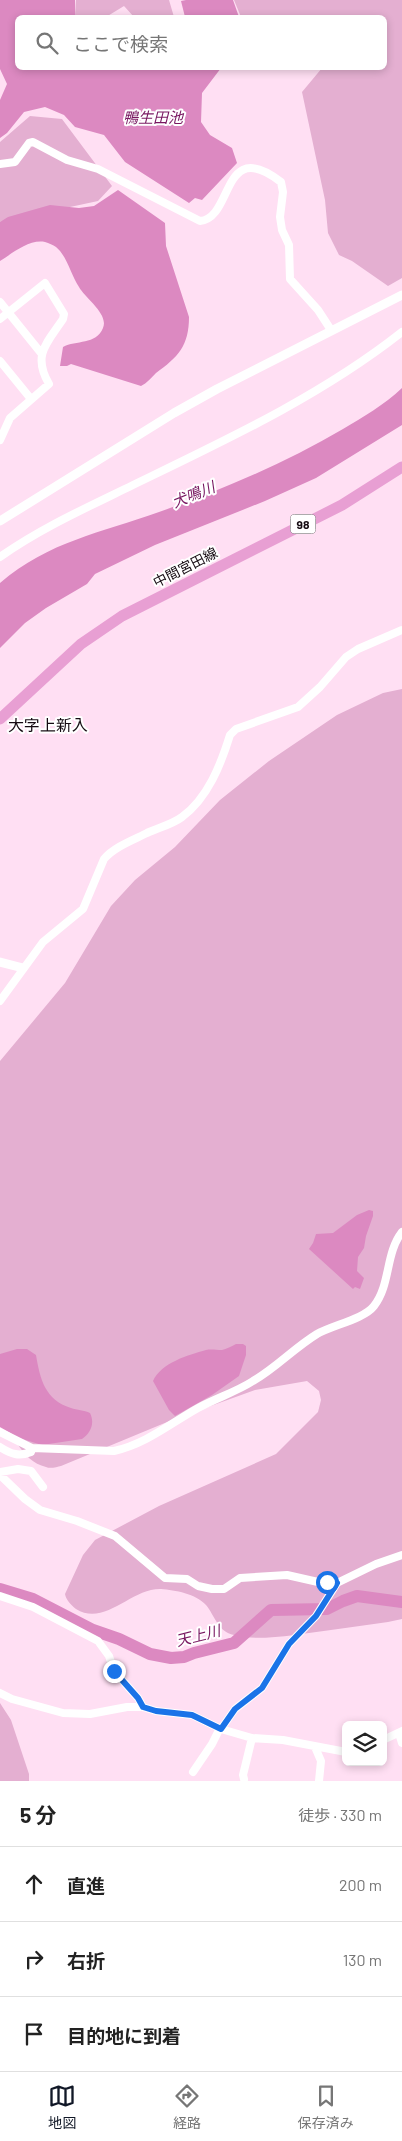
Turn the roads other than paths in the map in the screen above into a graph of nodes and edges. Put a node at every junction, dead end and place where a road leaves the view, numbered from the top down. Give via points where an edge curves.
1 (0, 164) edge
2 (402, 295) edge
3 (0, 302) edge
4 (9, 312) junction
5 (0, 319) edge
6 (331, 330) junction
7 (402, 332) edge
8 (41, 353) junction
9 (0, 361) edge
10 (31, 399) junction
11 (3, 424) edge
12 (0, 440) edge
13 (402, 467) edge
14 (0, 522) edge
15 (0, 557) edge
16 (402, 630) edge
17 (0, 719) edge
18 (0, 962) edge
19 (23, 968) junction
20 (0, 1001) edge
21 (402, 1232) edge
22 (0, 1432) edge
23 (0, 1447) edge
24 (32, 1448) junction
25 (0, 1474) edge
26 (43, 1487) dead end
27 (402, 1556) edge
28 (337, 1583) junction
29 (0, 1596) edge
30 (0, 1693) edge
31 (143, 1707) junction
32 (220, 1728) junction
33 (400, 1732) edge
34 (252, 1738) junction
35 (387, 1738) edge
36 (402, 1743) edge
37 (315, 1747) junction
38 (342, 1751) edge
39 (193, 1772) dead end
40 (244, 1779) dead end
41 (319, 1781) edge

1 - 6 street via 15,162 33,142 67,160 98,169 200,221 212,216 229,186 243,170 251,167 261,169 281,182 280,216 289,245 290,278
2 - 6 street
3 - 4 street
4 - 5 street
4 - 8 street
4 - 8 street via 46,283 64,314
6 - 14 street via 174,412
7 - 15 street via 369,358 304,398 68,517
8 - 10 street via 43,374 49,384
9 - 10 street
10 - 11 street
11 - 12 street via 4,434
13 - 17 main road, 中間宮田線 / 98 via 342,505 122,616 81,644
16 - 19 street via 346,657 298,707 236,728 230,734 210,784 191,809 182,818 108,854 84,909 43,942
18 - 19 street
19 - 20 street
21 - 24 street via 391,1252 385,1284 369,1312 317,1334 254,1381 126,1448 114,1451
22 - 24 street
23 - 24 street via 18,1455 31,1452
25 - 26 street via 18,1469 30,1471
25 - 28 street via 40,1510 115,1536 165,1578 187,1579 212,1589 224,1588 240,1578 287,1575
27 - 28 street via 376,1564
28 - 32 street via 316,1616 289,1644 262,1688 235,1709
29 - 31 street via 33,1607 98,1641 109,1656 114,1671
30 - 31 street via 12,1700 63,1714
31 - 32 street via 192,1715
32 - 34 street
32 - 39 street
33 - 35 street
33 - 36 street
34 - 37 street
34 - 40 street
37 - 38 street
37 - 41 street via 321,1761

